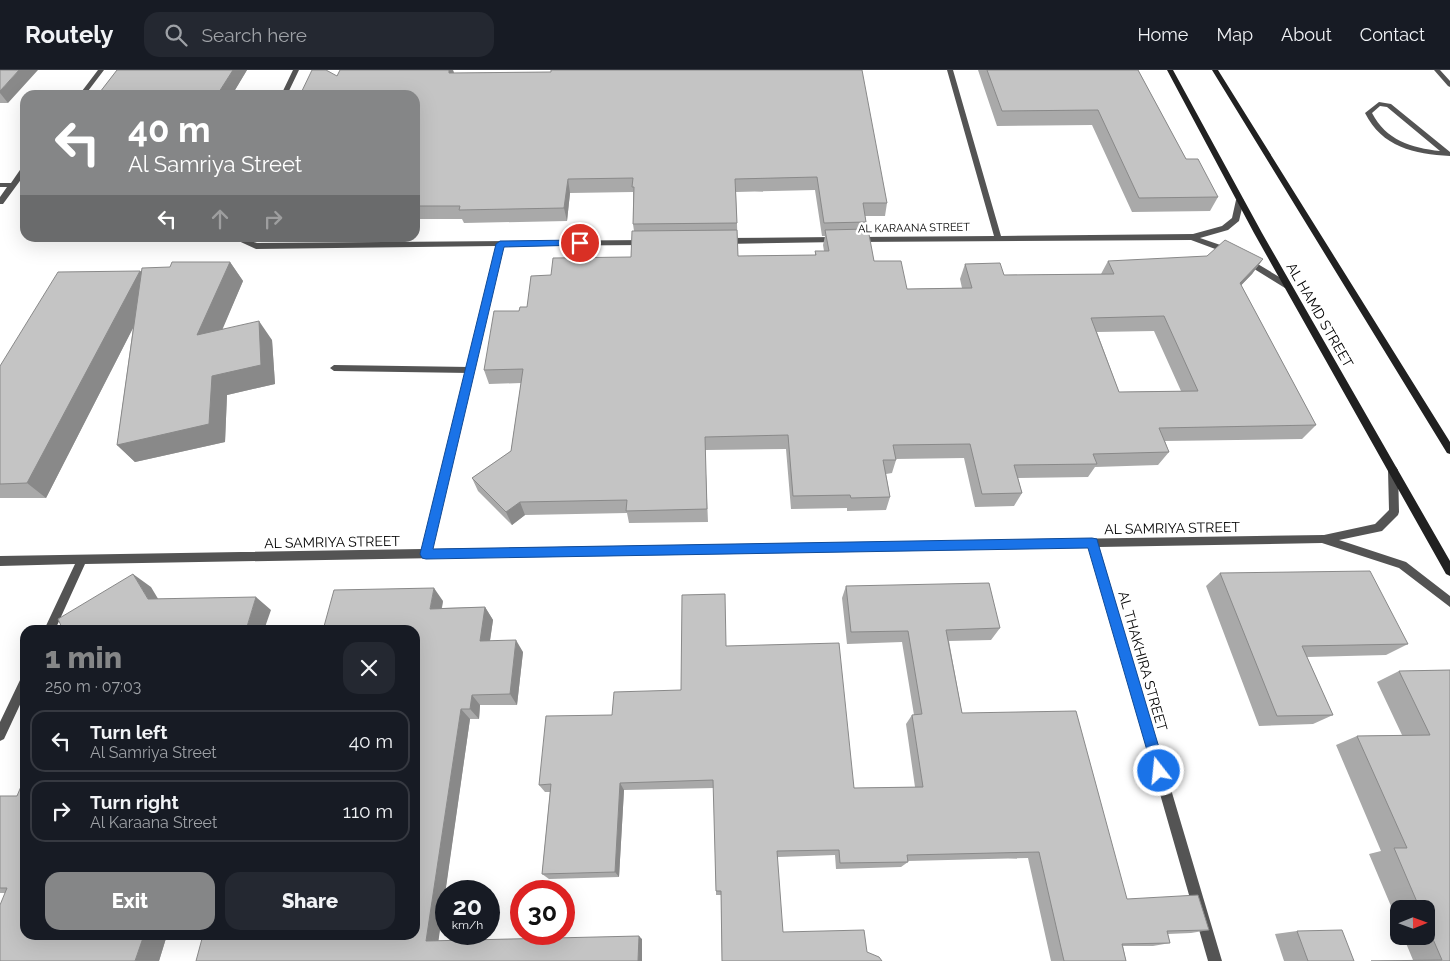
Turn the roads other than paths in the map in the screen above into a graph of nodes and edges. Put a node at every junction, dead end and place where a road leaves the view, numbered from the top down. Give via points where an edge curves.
1 (101, 70) edge
2 (296, 70) edge
3 (950, 70) edge
4 (1170, 70) edge
5 (1215, 70) edge
6 (1437, 70) edge
7 (1450, 84) edge
8 (86, 90) edge
9 (286, 90) edge
10 (1449, 154) edge
11 (20, 176) edge
12 (0, 185) edge
13 (13, 185) junction
14 (1240, 200) junction
15 (0, 202) edge
16 (1192, 237) junction
17 (998, 238) junction
18 (719, 241) edge
19 (246, 242) edge
20 (660, 242) edge
21 (500, 244) junction
22 (1288, 286) junction
23 (334, 368) dead end
24 (470, 370) junction
25 (1450, 450) edge
26 (1393, 470) junction
27 (1324, 539) junction
28 (1092, 543) junction
29 (426, 554) junction
30 (82, 560) junction
31 (0, 561) edge
32 (1450, 571) edge
33 (1450, 602) edge
34 (51, 625) edge
35 (20, 693) edge
36 (0, 735) edge
37 (1215, 961) edge

1 - 8 street
2 - 9 street
3 - 17 street
4 - 14 street, AL HAMD STREET
5 - 25 street
6 - 7 street
10 - 10 street via 1388,105 1379,104 1368,113 1373,126 1392,141 1420,152
11 - 13 street
12 - 13 street
13 - 15 street
14 - 16 street, AL KARAANA STREET via 1236,219 1225,228
14 - 22 street, AL HAMD STREET
16 - 17 street, AL KARAANA STREET
16 - 22 street, AL KARAANA STREET via 1244,258
17 - 18 street, AL KARAANA STREET
19 - 21 street via 256,246
20 - 21 street
21 - 24 street
22 - 26 street, AL HAMD STREET
23 - 24 street
24 - 29 street
26 - 27 street, AL SAMRIYA STREET via 1394,512 1378,528
26 - 32 street, AL HAMD STREET
27 - 28 street, AL SAMRIYA STREET
27 - 33 street, AL SAMRIYA STREET via 1402,565
28 - 29 street, AL SAMRIYA STREET
28 - 37 street, AL THAKHIRA STREET
29 - 30 street, AL SAMRIYA STREET
30 - 31 street, AL SAMRIYA STREET
30 - 34 street
35 - 36 street

